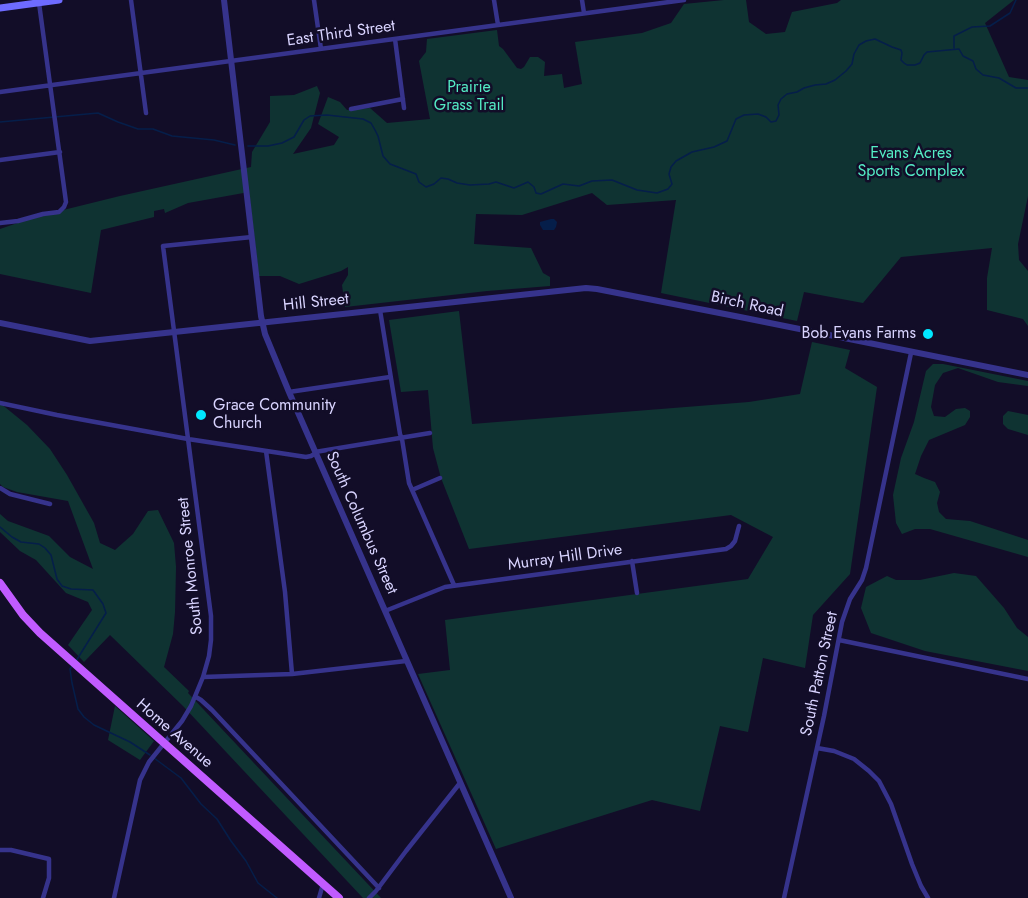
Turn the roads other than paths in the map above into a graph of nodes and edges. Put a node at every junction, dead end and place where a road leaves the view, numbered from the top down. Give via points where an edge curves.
1 (59, 0) edge
2 (131, 0) edge
3 (224, 0) edge
4 (314, 0) edge
5 (494, 0) edge
6 (582, 0) edge
7 (684, 0) edge
8 (671, 1) edge
9 (39, 2) edge
10 (0, 8) edge
11 (584, 13) junction
12 (498, 25) junction
13 (395, 39) junction
14 (321, 49) junction
15 (231, 61) junction
16 (141, 73) junction
17 (50, 85) junction
18 (0, 92) edge
19 (403, 99) junction
20 (404, 108) dead end
21 (351, 109) dead end
22 (146, 112) dead end
23 (60, 152) junction
24 (0, 160) edge
25 (0, 223) edge
26 (252, 237) junction
27 (637, 296) joint
28 (380, 310) junction
29 (262, 322) junction
30 (0, 323) edge
31 (174, 332) junction
32 (911, 352) junction
33 (1028, 375) edge
34 (390, 377) junction
35 (289, 392) junction
36 (0, 403) edge
37 (430, 433) dead end
38 (188, 439) junction
39 (402, 439) junction
40 (266, 451) junction
41 (316, 452) junction
42 (440, 478) dead end
43 (0, 488) edge
44 (412, 490) junction
45 (50, 504) dead end
46 (739, 526) dead end
47 (632, 561) junction
48 (0, 583) edge
49 (454, 585) junction
50 (637, 593) dead end
51 (385, 611) junction
52 (839, 640) junction
53 (406, 661) junction
54 (292, 674) junction
55 (203, 677) junction
56 (1028, 679) edge
57 (196, 697) junction
58 (165, 744) junction
59 (817, 748) junction
60 (460, 783) junction
61 (0, 850) edge
62 (323, 884) junction
63 (379, 888) junction
64 (43, 898) edge
65 (114, 898) edge
66 (319, 898) edge
67 (339, 898) edge
68 (369, 898) edge
69 (511, 898) edge
70 (784, 898) edge
71 (928, 898) edge

1 - 9 main road
2 - 16 street
3 - 15 street, South Columbus Street
4 - 14 street
5 - 12 street
6 - 11 street
7 - 8 street, East Third Street
8 - 11 street, East Third Street
9 - 10 main road
9 - 17 street
11 - 12 street, East Third Street
12 - 13 street, East Third Street
13 - 14 street, East Third Street
13 - 19 street
14 - 15 street, East Third Street
15 - 16 street, East Third Street
15 - 26 street, South Columbus Street
16 - 17 street, East Third Street
16 - 22 street
17 - 18 street, East Third Street
17 - 23 street
19 - 20 street
19 - 21 street
23 - 24 street
23 - 25 street via 64,207 59,212
26 - 29 street, South Columbus Street
26 - 31 street, South Monroe Street via 163,246
27 - 28 street, Hill Street via 579,288
27 - 32 street, Birch Road
28 - 29 street, Hill Street
28 - 34 street
29 - 31 street, Hill Street
29 - 35 street, South Columbus Street
30 - 31 street, Hill Street via 87,341
31 - 38 street, South Monroe Street
32 - 33 street, Birch Road
32 - 52 street, South Patton Street via 867,568 846,610
34 - 35 street
34 - 39 street
35 - 41 street, South Columbus Street
36 - 38 street
37 - 39 street
38 - 40 street
38 - 55 street, South Monroe Street via 211,623
39 - 41 street
39 - 44 street
40 - 41 street via 306,457
40 - 54 street
41 - 51 street, South Columbus Street
42 - 44 street
43 - 45 street
44 - 49 street
46 - 47 street, Murray Hill Drive via 735,541 726,549
47 - 49 street, Murray Hill Drive
47 - 50 street
48 - 58 main road, Home Avenue via 28,621
49 - 51 street, Murray Hill Drive
51 - 53 street, South Columbus Street
52 - 56 street
52 - 59 street, South Patton Street
53 - 54 street
53 - 60 street, South Columbus Street
54 - 55 street
55 - 57 street, South Monroe Street
57 - 58 street, South Monroe Street
57 - 63 street
58 - 62 main road, Home Avenue
58 - 65 street, South Monroe Street via 149,762 138,786
59 - 70 street, South Patton Street
59 - 71 street via 854,759 879,781
60 - 63 street
60 - 69 street, South Columbus Street
61 - 64 street via 49,859
62 - 66 street
62 - 67 main road, Home Avenue
63 - 68 street

